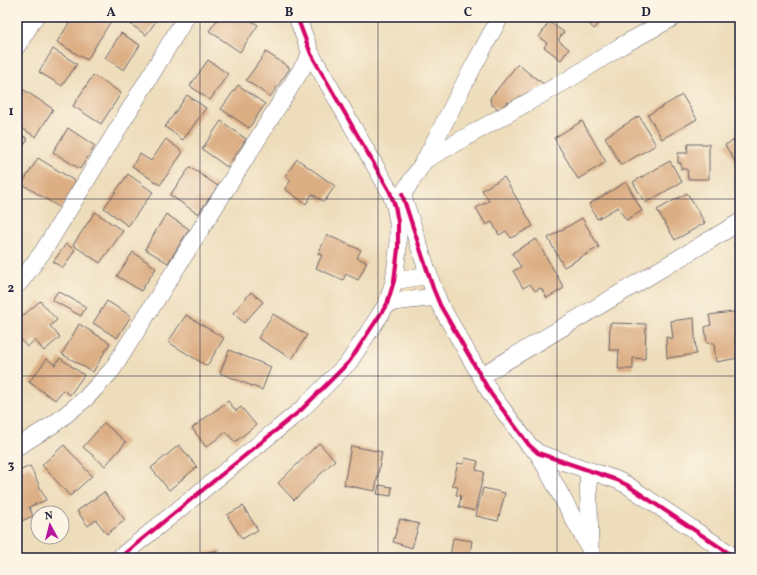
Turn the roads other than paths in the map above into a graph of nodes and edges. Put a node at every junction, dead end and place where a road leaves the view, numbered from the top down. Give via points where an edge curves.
1 (35, 17) edge
2 (186, 17) edge
3 (297, 17) edge
4 (500, 17) edge
5 (674, 17) edge
6 (17, 46) edge
7 (311, 54) junction
8 (425, 160) junction
9 (398, 200) junction
10 (740, 222) edge
11 (429, 275) junction
12 (394, 281) junction
13 (17, 285) edge
14 (436, 297) junction
15 (386, 304) junction
16 (481, 376) junction
17 (17, 448) edge
18 (538, 453) junction
19 (588, 470) junction
20 (592, 554) edge
21 (119, 558) edge
22 (736, 558) edge

1 - 6 street
2 - 13 street via 44,250
3 - 7 street
4 - 8 street
5 - 8 street
7 - 9 street via 390,192
7 - 17 street via 112,370 85,399 54,424
8 - 9 street
9 - 11 street
9 - 12 street via 398,249
10 - 16 street
11 - 12 street
11 - 14 street
12 - 15 street
14 - 15 street
14 - 16 street
15 - 21 street via 349,362 301,410
16 - 18 street via 510,420
18 - 19 street
18 - 20 street
19 - 20 street
19 - 22 street via 627,485

